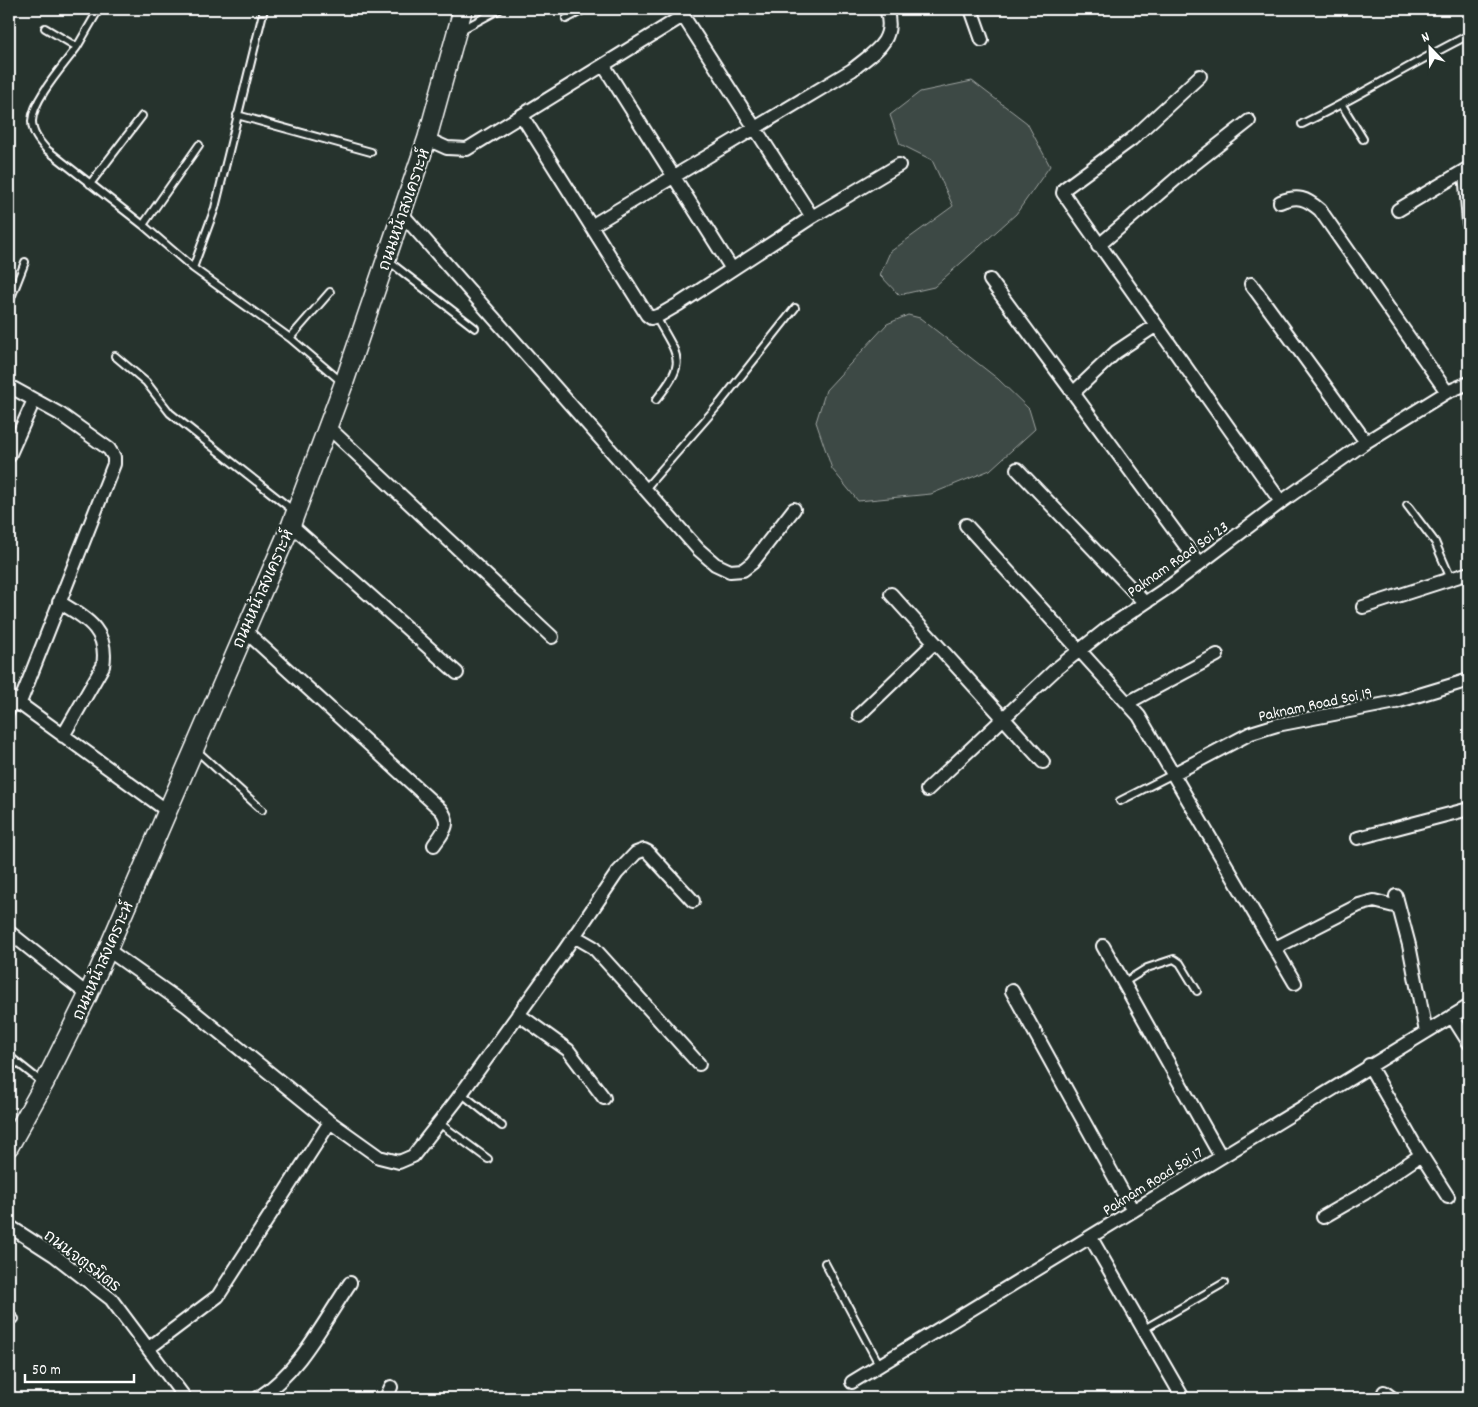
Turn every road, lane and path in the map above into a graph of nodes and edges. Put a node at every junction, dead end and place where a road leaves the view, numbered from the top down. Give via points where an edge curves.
1 (99, 9) edge
2 (264, 9) edge
3 (463, 9) edge
4 (500, 9) edge
5 (585, 9) edge
6 (886, 9) edge
7 (971, 9) edge
8 (566, 19) dead end
9 (45, 28) dead end
10 (458, 32) junction
11 (1469, 36) edge
12 (982, 40) dead end
13 (77, 47) junction
14 (604, 66) junction
15 (1200, 76) dead end
16 (1342, 105) junction
17 (237, 115) junction
18 (142, 116) dead end
19 (522, 116) junction
20 (1249, 121) dead end
21 (1302, 124) dead end
22 (756, 126) junction
23 (427, 139) junction
24 (1363, 139) dead end
25 (199, 145) dead end
26 (371, 152) dead end
27 (899, 165) dead end
28 (1467, 170) edge
29 (675, 176) junction
30 (90, 184) junction
31 (1280, 202) dead end
32 (1398, 210) dead end
33 (402, 214) junction
34 (812, 217) junction
35 (1469, 223) edge
36 (143, 225) junction
37 (591, 226) junction
38 (1098, 246) junction
39 (386, 259) junction
40 (26, 262) dead end
41 (193, 268) junction
42 (732, 269) junction
43 (990, 280) dead end
44 (1251, 284) dead end
45 (330, 292) dead end
46 (9, 303) edge
47 (794, 308) dead end
48 (656, 317) junction
49 (1155, 326) junction
50 (474, 328) dead end
51 (290, 338) junction
52 (115, 356) dead end
53 (344, 383) junction
54 (1469, 383) edge
55 (9, 386) edge
56 (1447, 392) junction
57 (1073, 393) junction
58 (34, 400) junction
59 (656, 400) dead end
60 (328, 427) junction
61 (1366, 442) junction
62 (9, 456) edge
63 (1017, 470) dead end
64 (644, 490) junction
65 (1281, 502) junction
66 (1407, 505) dead end
67 (794, 509) dead end
68 (293, 518) junction
69 (966, 525) dead end
70 (1200, 564) junction
71 (1469, 573) edge
72 (1451, 579) junction
73 (891, 594) dead end
74 (59, 602) junction
75 (1144, 602) junction
76 (1363, 607) dead end
77 (244, 630) junction
78 (552, 638) dead end
79 (934, 643) junction
80 (1081, 649) junction
81 (1217, 655) dead end
82 (457, 673) dead end
83 (1469, 680) edge
84 (14, 701) edge
85 (1129, 702) junction
86 (859, 715) dead end
87 (9, 716) edge
88 (1003, 719) junction
89 (63, 736) junction
90 (193, 747) junction
91 (1042, 762) dead end
92 (1174, 773) junction
93 (927, 790) dead end
94 (1120, 800) dead end
95 (1469, 809) edge
96 (166, 810) junction
97 (262, 810) dead end
98 (1358, 838) dead end
99 (434, 845) dead end
100 (693, 901) dead end
101 (9, 932) edge
102 (574, 936) junction
103 (1103, 946) dead end
104 (1275, 948) junction
105 (108, 950) junction
106 (1123, 983) junction
107 (1295, 983) dead end
108 (1012, 991) dead end
109 (1197, 991) dead end
110 (88, 995) junction
111 (1469, 1006) edge
112 (518, 1014) junction
113 (1452, 1016) junction
114 (1426, 1032) junction
115 (1469, 1043) edge
116 (9, 1056) edge
117 (699, 1064) dead end
118 (1369, 1065) junction
119 (44, 1084) junction
120 (461, 1092) junction
121 (604, 1098) dead end
122 (330, 1122) junction
123 (439, 1123) junction
124 (502, 1126) dead end
125 (9, 1147) edge
126 (1421, 1155) junction
127 (1221, 1157) junction
128 (488, 1159) dead end
129 (1448, 1197) dead end
130 (1133, 1211) junction
131 (1323, 1217) dead end
132 (9, 1226) edge
133 (1091, 1238) junction
134 (825, 1263) dead end
135 (350, 1283) dead end
136 (1224, 1283) dead end
137 (9, 1313) edge
138 (15, 1318) dead end
139 (1144, 1329) junction
140 (149, 1348) junction
141 (880, 1366) junction
142 (852, 1382) dead end
143 (186, 1398) edge
144 (258, 1398) edge
145 (1183, 1398) edge

1 - 13 lane
2 - 17 lane
3 - 10 main road, ถนนหน้าสงเคราะห์
4 - 10 lane
5 - 8 lane
6 - 22 street via 891,22 888,36 878,49 852,70
7 - 12 street
9 - 13 lane
10 - 23 main road, ถนนหน้าสงเคราะห์
11 - 16 lane
13 - 30 lane via 36,105 32,122 35,136 46,149
14 - 19 street
14 - 22 street via 678,19 685,19
14 - 29 street
15 - 38 street via 1132,139 1064,189 1064,198
16 - 21 lane
16 - 24 lane
17 - 26 lane
17 - 41 lane via 215,208
18 - 30 lane
19 - 23 street via 467,149 447,148
19 - 37 street
20 - 38 street
22 - 29 street
22 - 34 street
23 - 33 main road, ถนนหน้าสงเคราะห์
25 - 36 lane
27 - 34 street
28 - 32 street
28 - 35 street
29 - 37 street
29 - 42 street
30 - 36 lane
31 - 56 street via 1297,196 1307,199 1320,210
33 - 39 main road, ถนนหน้าสงเคราะห์
33 - 64 street
34 - 42 street
36 - 41 lane
37 - 48 street via 646,315
38 - 49 street
39 - 50 lane
39 - 53 main road, ถนนหน้าสงเคราะห์
40 - 46 lane
41 - 51 lane
42 - 48 street
43 - 57 street
44 - 61 street
45 - 51 lane
47 - 64 lane via 720,402
48 - 59 lane via 675,351 678,368
49 - 57 street via 1116,352
49 - 65 street
51 - 53 lane
52 - 68 lane via 146,382 170,413
53 - 60 main road, ถนนหน้าสงเคราะห์
54 - 56 street, Paknam Road Soi 23
55 - 58 street
56 - 61 street, Paknam Road Soi 23
57 - 70 street
58 - 62 street
58 - 74 street via 60,414 109,449 114,458
60 - 68 main road, ถนนหน้าสงเคราะห์
60 - 78 street
61 - 65 street, Paknam Road Soi 23
63 - 75 street
64 - 67 street via 707,558 730,571 743,570 752,564
65 - 70 street, Paknam Road Soi 23
66 - 72 lane via 1435,542
68 - 77 main road, ถนนหน้าสงเคราะห์
68 - 82 street
69 - 80 street
70 - 75 street, Paknam Road Soi 23
71 - 72 street
72 - 76 street
73 - 79 street
74 - 84 street
74 - 89 street via 84,617 98,631 105,654 102,666
75 - 80 street, Paknam Road Soi 23
77 - 90 main road, ถนนหน้าสงเคราะห์
77 - 99 street via 442,810 448,824
79 - 86 street
79 - 88 street
80 - 85 street
80 - 88 street, Paknam Road Soi 23
81 - 85 street
83 - 92 street, Paknam Road Soi 19 via 1396,702 1251,733
84 - 87 lane
84 - 89 street
85 - 92 street
88 - 91 street
88 - 93 street, Paknam Road Soi 23
89 - 96 street
90 - 96 main road, ถนนหน้าสงเคราะห์
90 - 97 lane
92 - 94 lane
92 - 104 street
95 - 98 street
96 - 105 main road, ถนนหน้าสงเคราะห์
100 - 102 street via 648,852 640,851 631,856 617,873
101 - 110 street
102 - 112 street
102 - 117 street via 593,947
103 - 106 street
104 - 107 street
104 - 114 street via 1359,905 1374,901 1397,902
105 - 110 main road, ถนนหน้าสงเคราะห์
105 - 122 street via 187,1006
106 - 109 lane via 1147,968 1174,959 1180,963
106 - 127 street
108 - 130 street
110 - 119 main road, ถนนหน้าสงเคราะห์
111 - 113 street, Paknam Road Soi 17
112 - 120 street
112 - 121 street via 568,1050
113 - 114 street, Paknam Road Soi 17
113 - 115 street
114 - 118 street, Paknam Road Soi 17
116 - 119 lane
118 - 126 street
118 - 127 street, Paknam Road Soi 17
119 - 125 main road, ถนนหน้าสงเคราะห์
120 - 123 street
120 - 124 lane
122 - 123 street via 379,1157 394,1162 413,1156
122 - 140 street via 218,1296
123 - 128 lane
126 - 129 street
126 - 131 street
127 - 130 street, Paknam Road Soi 17
130 - 133 street, Paknam Road Soi 17
132 - 140 street, ถนนจตุรมิตร via 111,1298
133 - 139 street
133 - 141 street, Paknam Road Soi 17
134 - 141 lane
135 - 144 street via 301,1356 278,1384
136 - 139 lane
137 - 138 lane
139 - 145 street
140 - 143 street, ถนนจตุรมิตร
141 - 142 street, Paknam Road Soi 17

